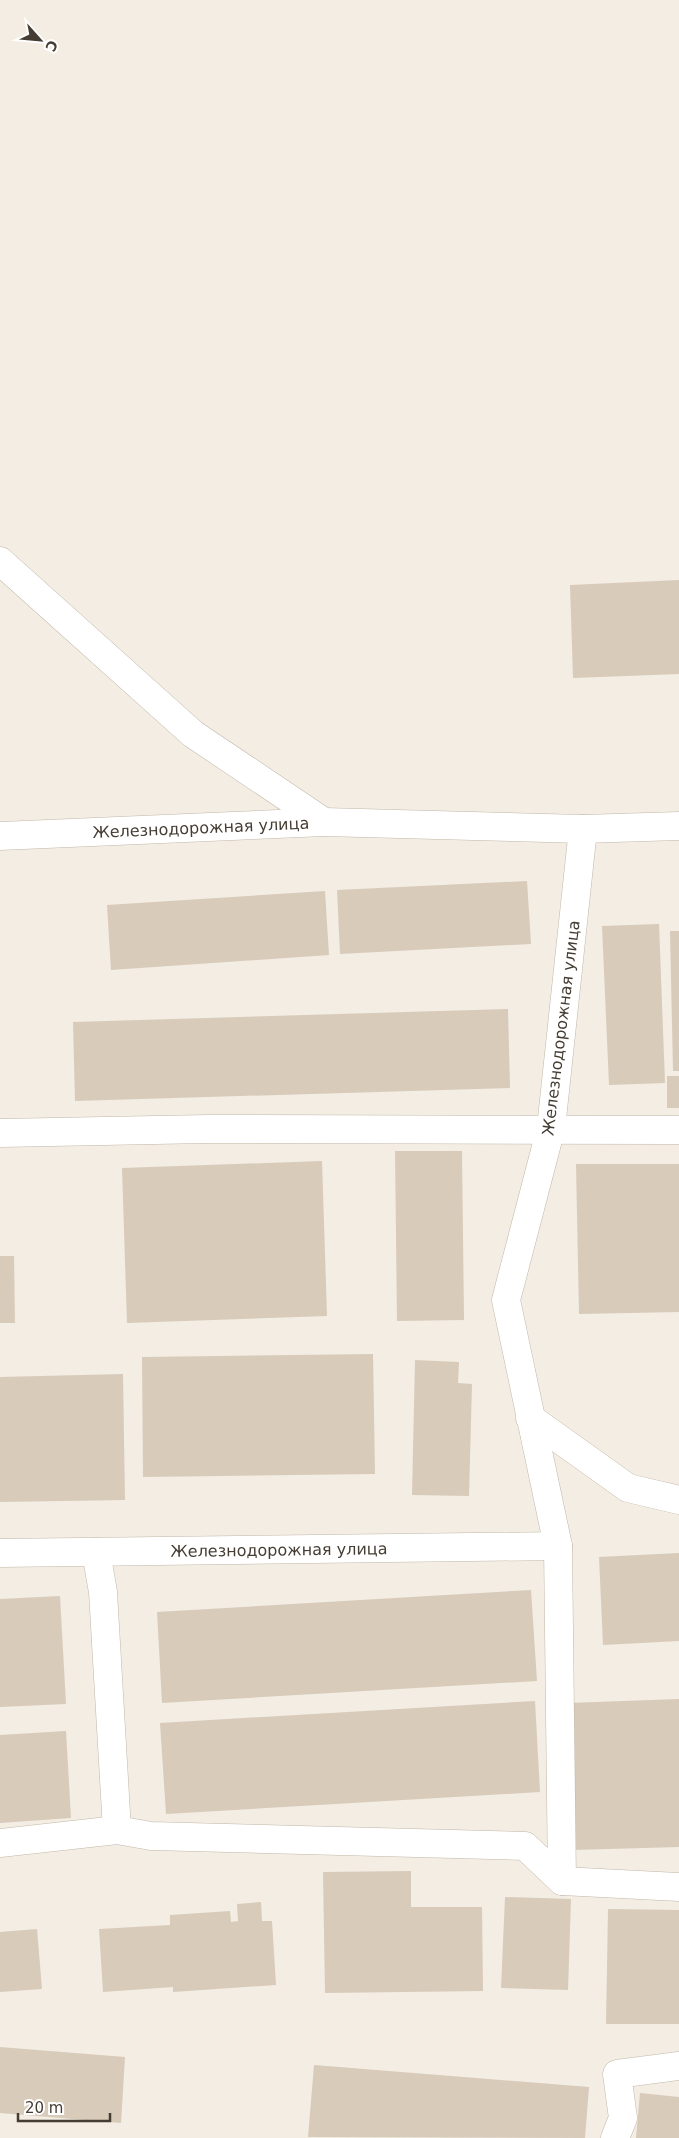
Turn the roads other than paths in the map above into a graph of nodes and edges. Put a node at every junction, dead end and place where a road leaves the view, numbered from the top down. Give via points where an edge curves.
1 (0, 561) edge
2 (324, 822) junction
3 (679, 826) edge
4 (583, 829) junction
5 (0, 836) edge
6 (552, 1128) junction
7 (679, 1130) edge
8 (0, 1133) edge
9 (530, 1418) junction
10 (679, 1500) edge
11 (558, 1546) junction
12 (96, 1552) junction
13 (0, 1553) edge
14 (117, 1830) junction
15 (0, 1843) edge
16 (562, 1881) junction
17 (679, 1887) edge
18 (679, 2066) edge
19 (616, 2138) edge

1 - 2 street via 193,734
2 - 4 street, Железнодорожная улица
2 - 5 street, Железнодорожная улица
3 - 4 street, Железнодорожная улица
4 - 6 street, Железнодорожная улица
6 - 7 street
6 - 8 street
6 - 9 street, Железнодорожная улица via 506,1300
9 - 10 street via 628,1488
9 - 11 street, Железнодорожная улица
11 - 12 street, Железнодорожная улица
11 - 16 street, Железнодорожная улица
12 - 13 street, Железнодорожная улица
12 - 14 street via 103,1592
14 - 15 street
14 - 16 street via 151,1836 525,1846
16 - 17 street
18 - 19 street via 617,2074 623,2118

